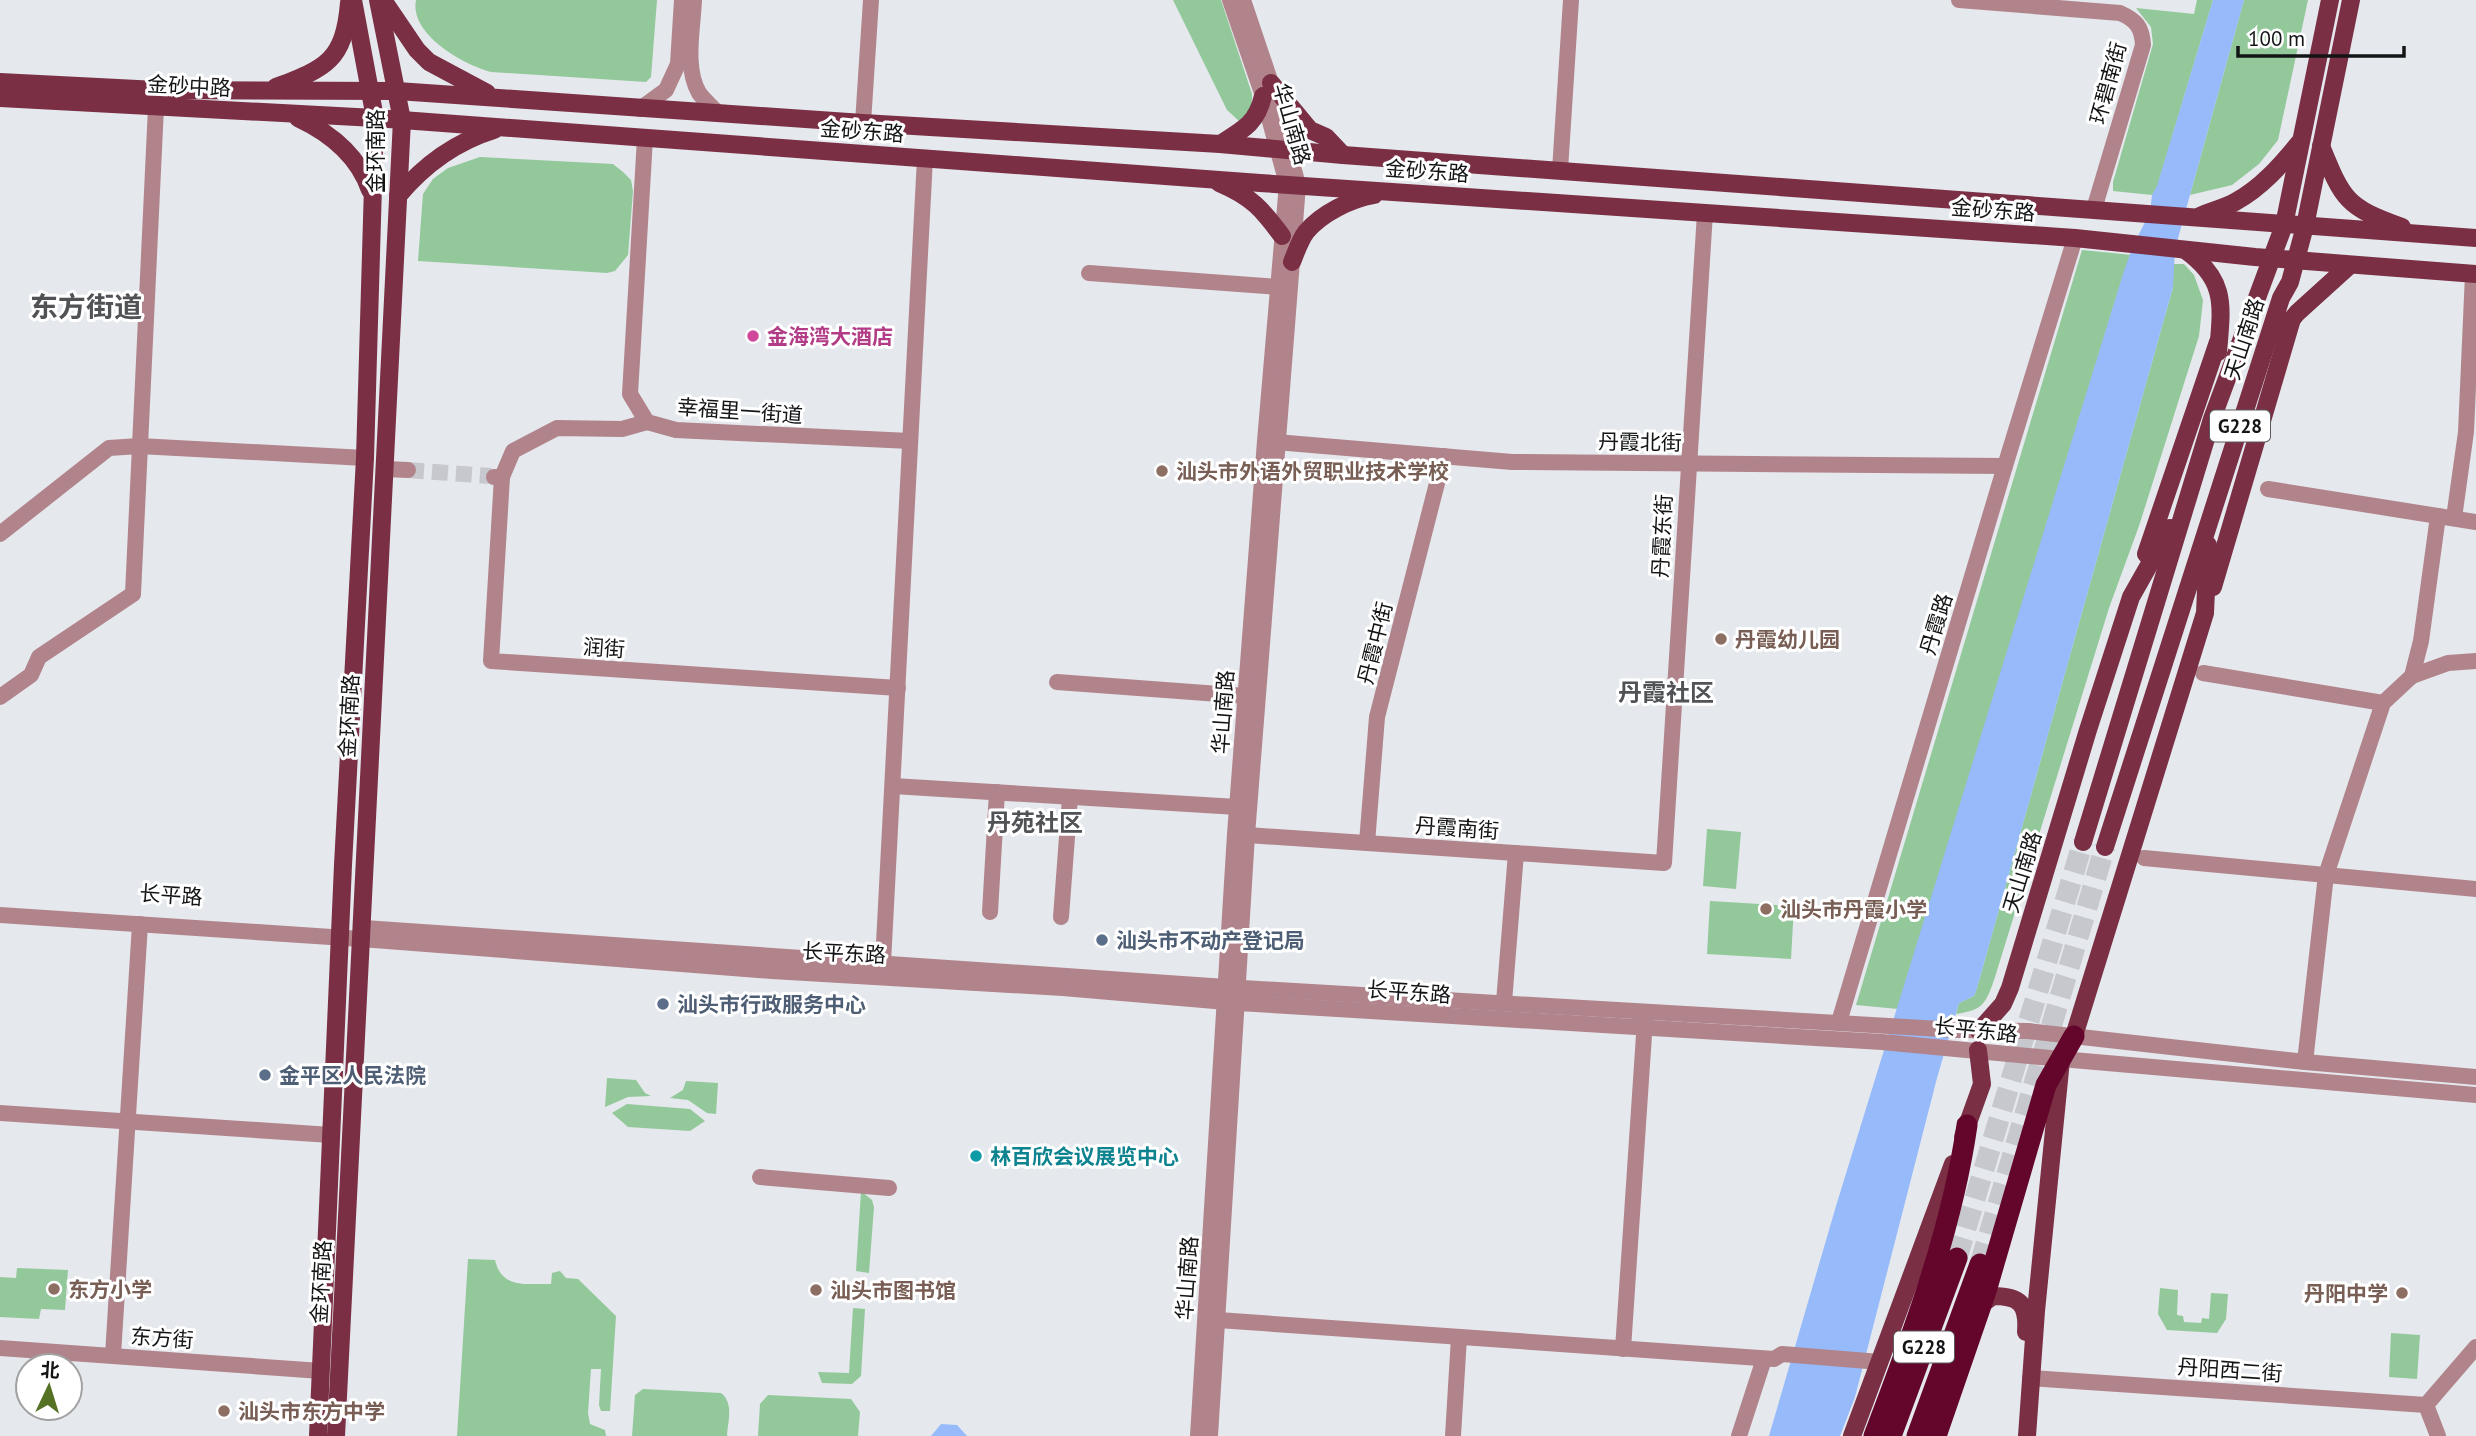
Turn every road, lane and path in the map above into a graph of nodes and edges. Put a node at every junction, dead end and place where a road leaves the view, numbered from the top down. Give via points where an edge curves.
1 (351, 0) edge
2 (381, 0) edge
3 (682, 0) edge
4 (694, 0) edge
5 (871, 0) edge
6 (1230, 0) edge
7 (1243, 0) edge
8 (1571, 0) edge
9 (1959, 0) edge
10 (2330, 0) edge
11 (2351, 0) edge
12 (0, 82) edge
13 (265, 90) junction
14 (371, 90) junction
15 (1267, 90) junction
16 (397, 91) junction
17 (496, 97) junction
18 (0, 98) edge
19 (156, 107) junction
20 (640, 109) junction
21 (718, 113) junction
22 (288, 114) junction
23 (375, 118) junction
24 (402, 120) junction
25 (863, 123) junction
26 (502, 127) junction
27 (645, 138) junction
28 (2302, 140) junction
29 (1220, 144) junction
30 (2321, 145) junction
31 (1285, 149) junction
32 (1343, 155) junction
33 (925, 158) junction
34 (1560, 170) junction
35 (1206, 178) junction
36 (1293, 185) junction
37 (1394, 191) junction
38 (372, 195) junction
39 (398, 196) junction
40 (2094, 209) junction
41 (1704, 213) junction
42 (2193, 217) junction
43 (2284, 225) junction
44 (2305, 226) junction
45 (2422, 235) junction
46 (1282, 236) junction
47 (2075, 238) junction
48 (2476, 238) edge
49 (2182, 248) junction
50 (2273, 257) junction
51 (2296, 260) junction
52 (1292, 262) junction
53 (2350, 265) junction
54 (1089, 273) dead end
55 (2474, 274) edge
56 (1278, 287) junction
57 (2292, 319) junction
58 (2218, 342) junction
59 (2262, 355) junction
60 (2212, 419) junction
61 (647, 422) junction
62 (910, 441) junction
63 (1276, 442) junction
64 (139, 446) junction
65 (1444, 456) junction
66 (365, 458) junction
67 (1688, 464) junction
68 (2005, 466) junction
69 (384, 469) junction
70 (408, 470) tunnel mouth
71 (2268, 489) dead end
72 (2187, 497) junction
73 (2446, 517) junction
74 (2209, 522) junction
75 (2476, 522) edge
76 (1, 530) edge
77 (2131, 597) junction
78 (2205, 614) junction
79 (2476, 661) edge
80 (2203, 673) dead end
81 (2412, 676) junction
82 (1057, 682) dead end
83 (898, 688) junction
84 (1246, 696) junction
85 (0, 697) edge
86 (2382, 703) junction
87 (892, 786) junction
88 (997, 792) junction
89 (1070, 797) junction
90 (1237, 807) junction
91 (1247, 835) junction
92 (2083, 842) tunnel mouth
93 (1367, 843) junction
94 (2105, 847) tunnel mouth
95 (1516, 853) junction
96 (2144, 858) dead end
97 (1664, 863) joint
98 (2326, 875) junction
99 (2476, 889) edge
100 (0, 905) edge
101 (990, 912) dead end
102 (0, 915) edge
103 (1060, 917) dead end
104 (140, 924) junction
105 (340, 932) junction
106 (361, 933) junction
107 (883, 963) junction
108 (1232, 995) junction
109 (1504, 1002) junction
110 (1645, 1020) junction
111 (1839, 1022) junction
112 (1979, 1031) junction
113 (2074, 1036) junction
114 (1978, 1050) junction
115 (2061, 1059) junction
116 (2305, 1062) junction
117 (2476, 1077) edge
118 (2476, 1095) edge
119 (0, 1113) edge
120 (127, 1121) junction
121 (1967, 1125) junction
122 (331, 1135) junction
123 (760, 1177) dead end
124 (889, 1188) dead end
125 (1957, 1258) tunnel mouth
126 (1980, 1264) tunnel mouth
127 (1982, 1304) junction
128 (1217, 1320) junction
129 (1459, 1337) junction
130 (2476, 1347) edge
131 (0, 1348) edge
132 (1623, 1349) junction
133 (113, 1355) junction
134 (1764, 1359) junction
135 (1876, 1362) junction
136 (321, 1371) junction
137 (2030, 1378) junction
138 (2426, 1405) junction
139 (318, 1436) edge
140 (336, 1436) edge
141 (1198, 1436) edge
142 (1210, 1436) edge
143 (1453, 1436) edge
144 (1739, 1436) edge
145 (1852, 1436) edge
146 (1874, 1436) edge
147 (1891, 1436) edge
148 (1917, 1436) edge
149 (1936, 1436) edge
150 (2018, 1436) edge
151 (2027, 1436) edge
152 (2438, 1436) edge

1 - 13 main road via 343,43 334,55 310,74
1 - 14 main road, 金环南路
2 - 16 main road, 金环南路
2 - 17 main road via 429,62
3 - 20 street via 678,64 666,90
4 - 21 street via 691,63 695,83
5 - 25 street
6 - 15 street, 华山南路
7 - 15 street, 华山南路
8 - 34 street
9 - 40 street, 环碧南街 via 2120,13 2138,25 2143,45
10 - 28 main road, 天山南路 / G228
11 - 30 main road, 天山南路 / G228
12 - 13 main road, 金砂中路
13 - 14 main road, 金砂中路
14 - 16 main road, 金砂中路
14 - 23 main road, 金环南路
15 - 29 main road via 1250,124
15 - 31 street, 华山南路
15 - 32 main road
16 - 17 main road, 金砂东路
16 - 24 main road, 金环南路
17 - 20 main road, 金砂东路
18 - 19 main road, 金砂中路
19 - 22 main road, 金砂中路
19 - 64 street
20 - 21 main road, 金砂东路
21 - 25 main road, 金砂东路
22 - 23 main road, 金砂中路
22 - 38 main road via 315,126 347,151
23 - 24 main road, 金砂东路
23 - 38 main road, 金环南路
24 - 26 main road, 金砂东路
24 - 39 main road, 金环南路
25 - 29 main road, 金砂东路
26 - 27 main road, 金砂东路
26 - 39 main road via 476,135 437,158
27 - 33 main road, 金砂东路
27 - 61 street, 幸福里一街道 via 630,394
28 - 42 main road via 2280,166 2235,202
28 - 43 main road, 天山南路 / G228
29 - 31 main road, 金砂东路
30 - 44 main road, 天山南路 / G228
30 - 45 main road via 2348,201 2367,215
31 - 32 main road, 金砂东路
31 - 36 street, 华山南路
32 - 34 main road, 金砂东路
33 - 35 main road, 金砂东路
33 - 62 street
34 - 40 main road, 金砂东路
35 - 36 main road, 金砂东路
35 - 46 main road via 1246,196 1265,211
36 - 37 main road, 金砂东路
36 - 46 street, 华山南路
36 - 52 street, 华山南路
37 - 41 main road, 金砂东路
37 - 52 main road via 1366,196 1321,219 1305,233
38 - 66 main road, 金环南路
39 - 69 main road, 金环南路
40 - 42 main road, 金砂东路
41 - 47 main road, 金砂东路
41 - 67 street, 丹霞东街
42 - 43 main road, 金砂东路
43 - 44 main road, 金砂东路
43 - 50 main road, 天山南路 / G228
44 - 45 main road, 金砂东路
44 - 51 main road, 天山南路 / G228
45 - 48 main road, 金砂东路
46 - 56 street, 华山南路
47 - 49 main road, 金砂东路
47 - 68 street, 丹霞路
49 - 50 main road, 金砂东路
49 - 58 main road via 2202,262 2214,280 2219,297
50 - 51 main road, 金砂东路
50 - 60 main road, 天山南路 / G228
51 - 53 main road, 金砂东路
51 - 59 main road, 天山南路 / G228
52 - 63 street, 华山南路
53 - 55 main road, 金砂东路
53 - 57 main road
54 - 56 street
55 - 73 street via 2466,432
56 - 84 street, 华山南路
57 - 59 main road
57 - 78 main road
58 - 60 main road
58 - 77 main road, 天山南路
59 - 74 main road, 天山南路 / G228
60 - 72 main road, 天山南路 / G228
61 - 62 street, 幸福里一街道 via 676,430
61 - 83 street, 润街 via 622,429 556,428 513,451 497,477 491,661
62 - 83 street
63 - 65 street, 丹霞北街
63 - 91 street, 华山南路
64 - 66 street
64 - 76 street via 109,447
64 - 85 street via 133,594 39,657 31,675
65 - 67 street, 丹霞北街 via 1511,462
65 - 93 street, 丹霞中街 via 1377,717
66 - 105 main road, 金环南路
67 - 68 street, 丹霞北街
67 - 97 street, 丹霞东街
68 - 111 street, 丹霞路
69 - 70 street
69 - 106 main road, 金环南路
71 - 73 street
72 - 77 main road, 天山南路
72 - 92 main road, 天山南路 / G228
73 - 75 street
73 - 81 street
74 - 78 main road
74 - 94 main road, 天山南路 / G228
77 - 112 main road, 天山南路 via 2010,988 2003,1004
78 - 113 main road
79 - 81 street via 2448,663
80 - 86 street
81 - 86 street
82 - 84 street
83 - 87 street
84 - 90 street, 华山南路
86 - 98 street
87 - 88 street
87 - 107 street
88 - 89 street
88 - 101 street
89 - 90 street
89 - 103 street
90 - 108 street, 华山南路
91 - 93 street, 丹霞南街
91 - 108 street, 华山南路
93 - 95 street, 丹霞南街
95 - 97 street, 丹霞南街
95 - 109 street
96 - 98 street
98 - 99 street
98 - 116 street
100 - 105 street, 长平路
102 - 104 street, 长平路
104 - 105 street, 长平路
104 - 120 street
105 - 106 street, 长平东路
105 - 122 main road, 金环南路
106 - 107 street, 长平东路
106 - 108 street, 长平东路 via 759,970
106 - 140 main road, 金环南路
107 - 108 street, 长平东路
108 - 109 street, 长平东路
108 - 110 street, 长平东路
108 - 128 street, 华山南路
108 - 141 street, 华山南路
109 - 110 street, 长平东路
110 - 111 street, 长平东路
110 - 114 street, 长平东路
110 - 132 street
111 - 112 street, 长平东路
112 - 113 street, 长平东路
113 - 115 highway
113 - 116 street, 长平东路
114 - 115 street, 长平东路
114 - 121 main road via 1982,1084
115 - 118 street, 长平东路
115 - 127 highway via 2046,1085
115 - 137 main road
116 - 117 street, 长平东路
119 - 120 street
120 - 122 street
120 - 133 street
121 - 135 main road
121 - 146 highway via 1960,1172 1932,1269
122 - 136 main road, 金环南路
123 - 124 street
125 - 147 highway, G228
126 - 148 highway, G228
127 - 149 highway
127 - 150 main road via 1993,1296 2006,1296 2023,1306 2027,1321
128 - 129 street
128 - 142 street, 华山南路
129 - 132 street
129 - 143 street
130 - 138 street
131 - 133 street, 东方街
132 - 134 street
133 - 136 street, 东方街
134 - 135 street via 1782,1354
134 - 144 street
135 - 145 main road
136 - 139 main road, 金环南路
137 - 138 street, 丹阳西二街
137 - 151 main road
138 - 152 street

